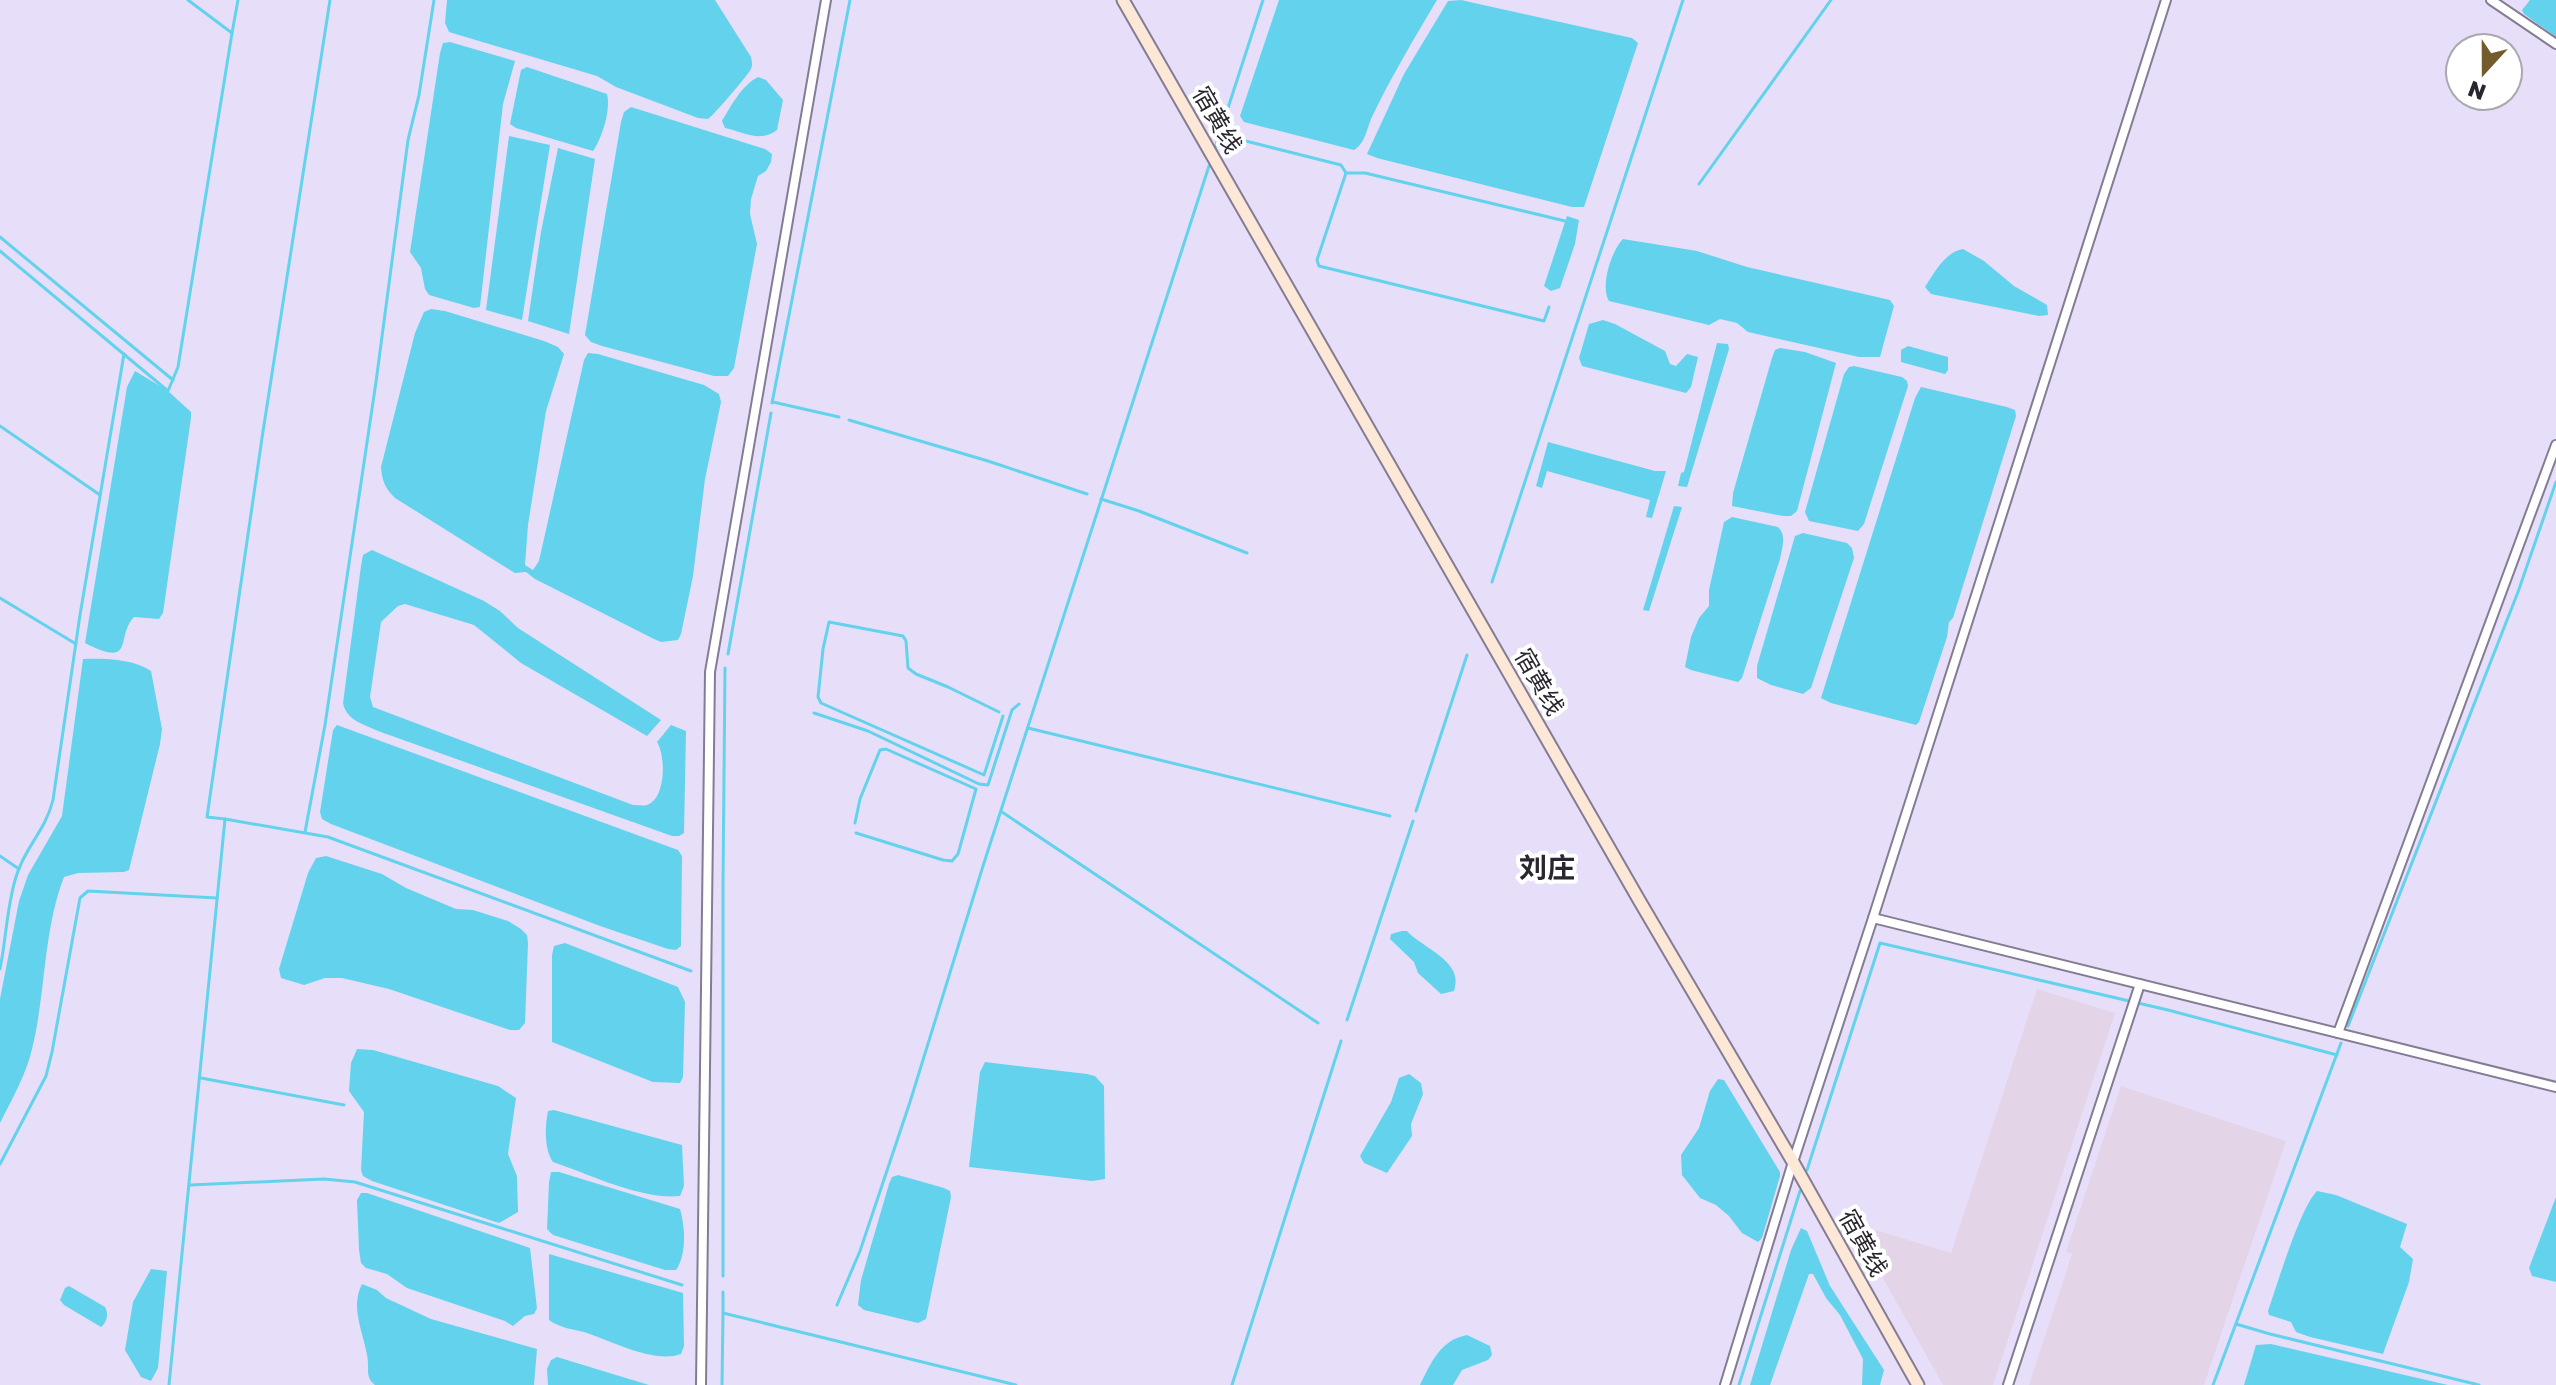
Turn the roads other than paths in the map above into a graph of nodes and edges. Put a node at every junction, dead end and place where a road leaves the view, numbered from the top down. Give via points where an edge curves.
1 (826, 0) edge
2 (1123, 0) edge
3 (2166, 0) edge
4 (2491, 0) edge
5 (2556, 44) edge
6 (2556, 445) edge
7 (1873, 918) junction
8 (2140, 984) junction
9 (2338, 1033) junction
10 (2556, 1087) edge
11 (1793, 1162) junction
12 (701, 1385) edge
13 (1725, 1385) edge
14 (1918, 1385) edge
15 (2008, 1385) edge

1 - 12 street via 710,672
2 - 11 main road, 宿黄线
3 - 7 street
4 - 5 street
6 - 9 street
7 - 8 street
7 - 11 street
8 - 9 street
8 - 15 street
9 - 10 street
11 - 13 street
11 - 14 main road, 宿黄线

